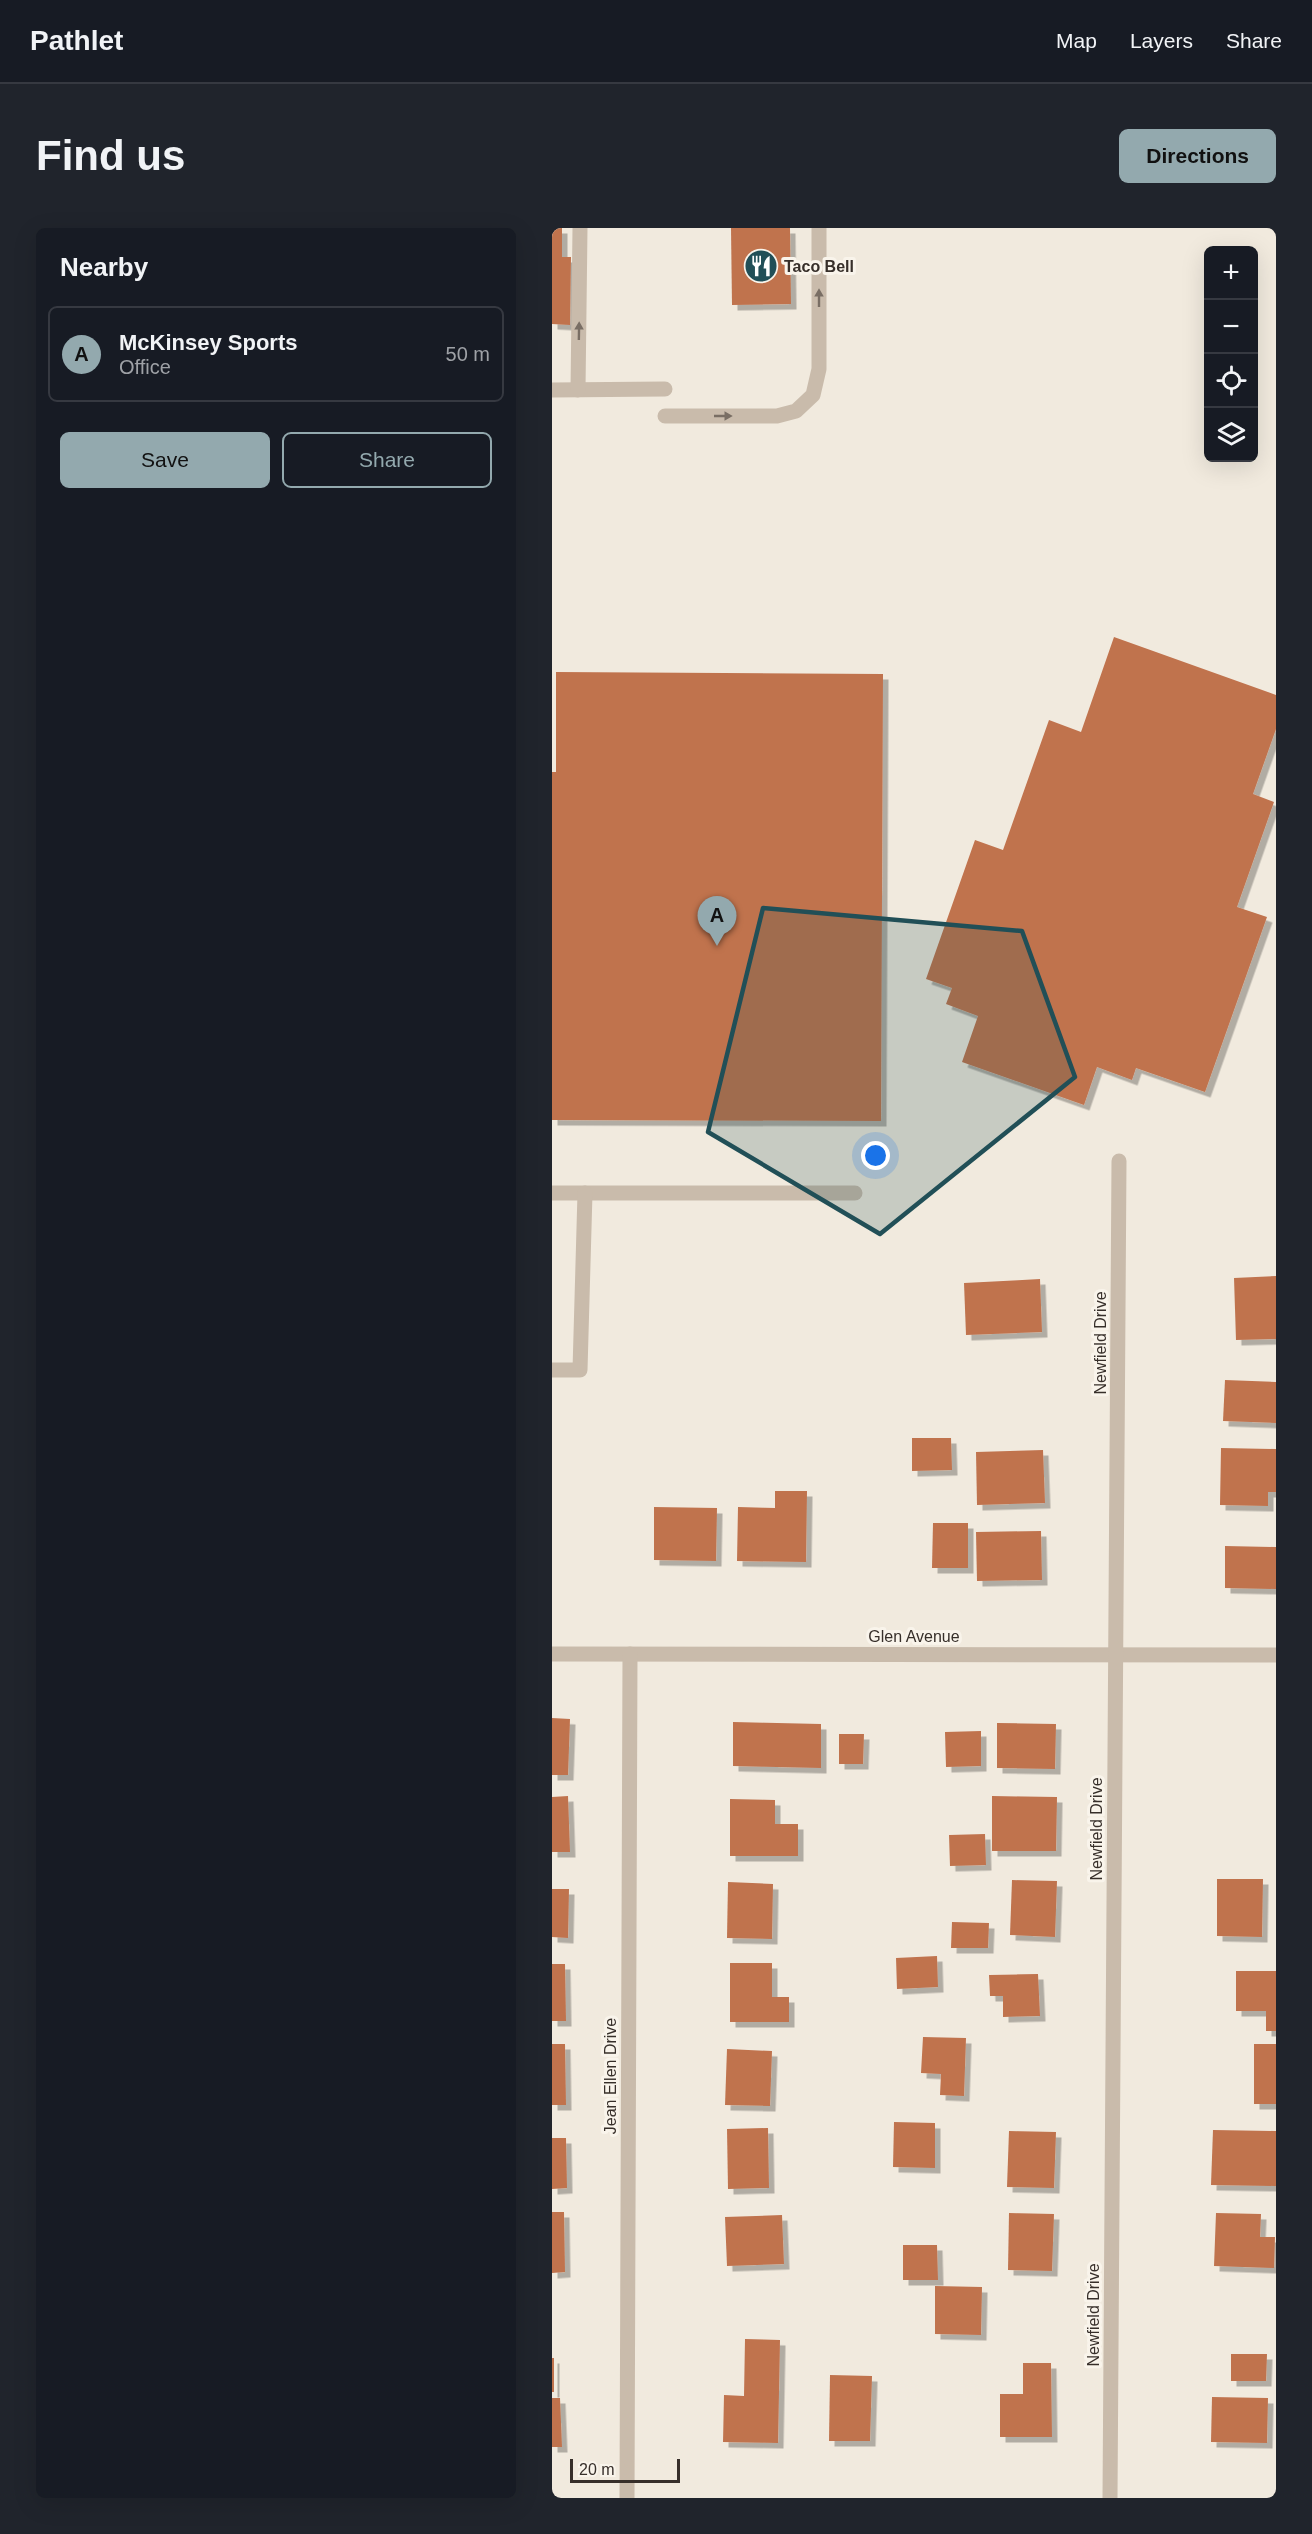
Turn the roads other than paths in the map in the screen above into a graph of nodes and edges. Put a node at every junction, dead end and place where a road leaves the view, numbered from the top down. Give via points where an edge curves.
1 (580, 228) edge
2 (819, 228) edge
3 (665, 389) dead end
4 (552, 390) edge
5 (578, 390) junction
6 (665, 416) dead end
7 (1119, 1161) dead end
8 (552, 1193) edge
9 (585, 1193) junction
10 (855, 1193) dead end
11 (552, 1370) edge
12 (552, 1654) edge
13 (630, 1654) junction
14 (1115, 1655) junction
15 (1276, 1655) edge
16 (627, 2498) edge
17 (1110, 2498) edge

5 -> 1 street
6 -> 2 street via 777,416 796,411 813,395 819,369
3 - 5 street
4 - 5 street
7 - 14 street, Newfield Drive
8 - 9 street
9 - 10 street
9 - 11 street via 580,1370
12 - 13 street, Glen Avenue
13 - 14 street, Glen Avenue
13 - 16 street, Jean Ellen Drive
14 - 15 street, Glen Avenue
14 - 17 street, Newfield Drive

